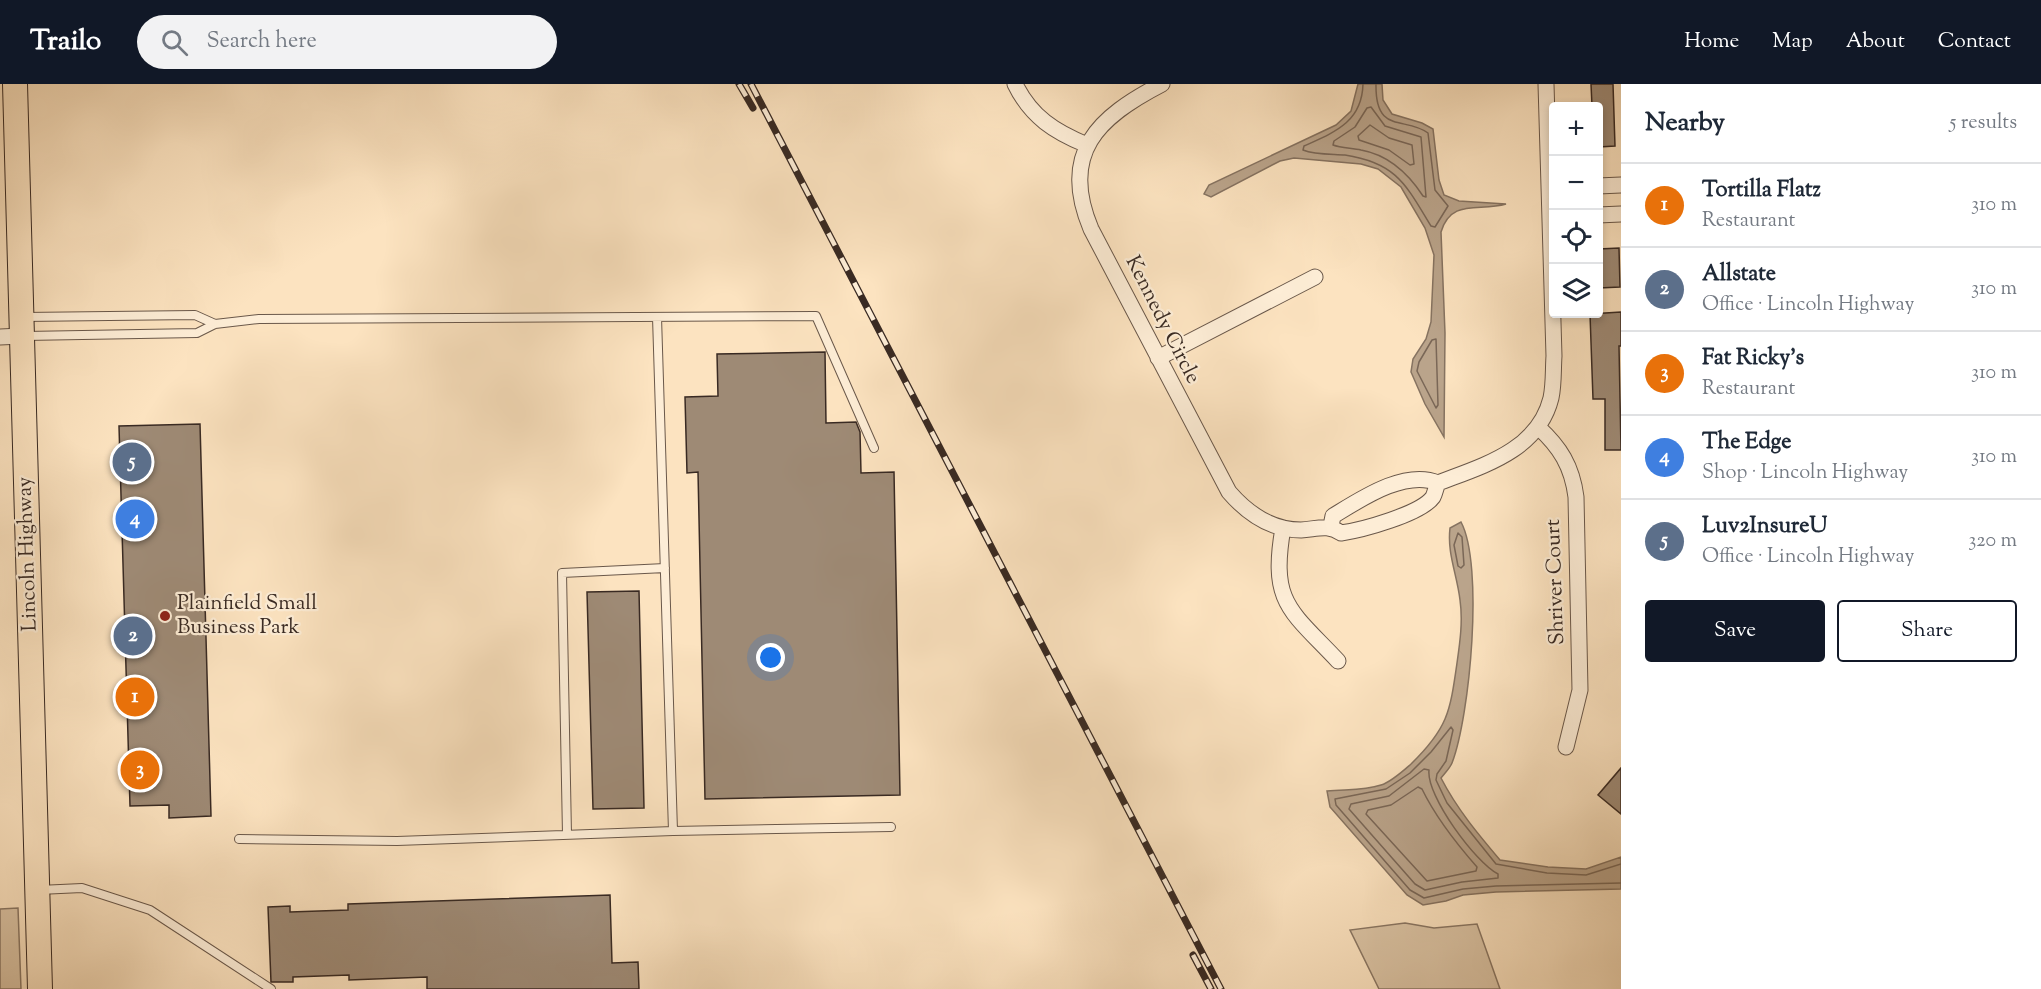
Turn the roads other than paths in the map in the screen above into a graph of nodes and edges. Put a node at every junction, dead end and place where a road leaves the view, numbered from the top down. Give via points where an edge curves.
1 (15, 84) edge
2 (1015, 84) edge
3 (1162, 84) edge
4 (1546, 84) edge
5 (1087, 145) junction
6 (1550, 156) edge
7 (1621, 185) edge
8 (1603, 186) edge
9 (1621, 214) edge
10 (1603, 215) edge
11 (1552, 264) edge
12 (1315, 277) dead end
13 (657, 317) junction
14 (215, 324) junction
15 (14, 330) edge
16 (1158, 358) junction
17 (1538, 427) junction
18 (874, 448) dead end
19 (1438, 483) junction
20 (1331, 526) junction
21 (1283, 528) junction
22 (665, 568) junction
23 (1338, 661) dead end
24 (1566, 747) dead end
25 (891, 827) dead end
26 (673, 831) junction
27 (567, 835) junction
28 (239, 839) dead end
29 (38, 890) junction
30 (40, 989) edge
31 (271, 989) edge

1 - 15 main road, Lincoln Highway
2 - 5 street via 1045,124
3 - 5 street, Kennedy Circle via 1109,116
4 - 6 street, Kennedy Circle
5 - 16 street, Kennedy Circle via 1080,178 1084,212
7 - 8 street
9 - 10 street
11 - 17 street, Kennedy Circle via 1553,384
12 - 16 street
13 - 14 lane via 259,319
13 - 18 lane via 816,316
13 - 22 lane
14 - 15 lane via 197,333
14 - 15 lane via 195,315
15 - 29 main road, Lincoln Highway
16 - 21 street, Kennedy Circle via 1229,492 1251,514
17 - 19 street, Kennedy Circle via 1508,454
17 - 24 street, Shriver Court via 1562,452 1576,496 1580,690
19 - 20 street, Kennedy Circle via 1425,478 1393,485 1333,516
19 - 20 street, Kennedy Circle via 1433,497 1391,519 1341,533
20 - 21 street, Kennedy Circle
21 - 23 street via 1278,565 1289,610
22 - 26 lane
22 - 27 lane via 562,573
25 - 26 lane
26 - 27 lane
27 - 28 lane via 397,841
29 - 30 main road, Lincoln Highway
29 - 31 lane via 82,888 150,910

